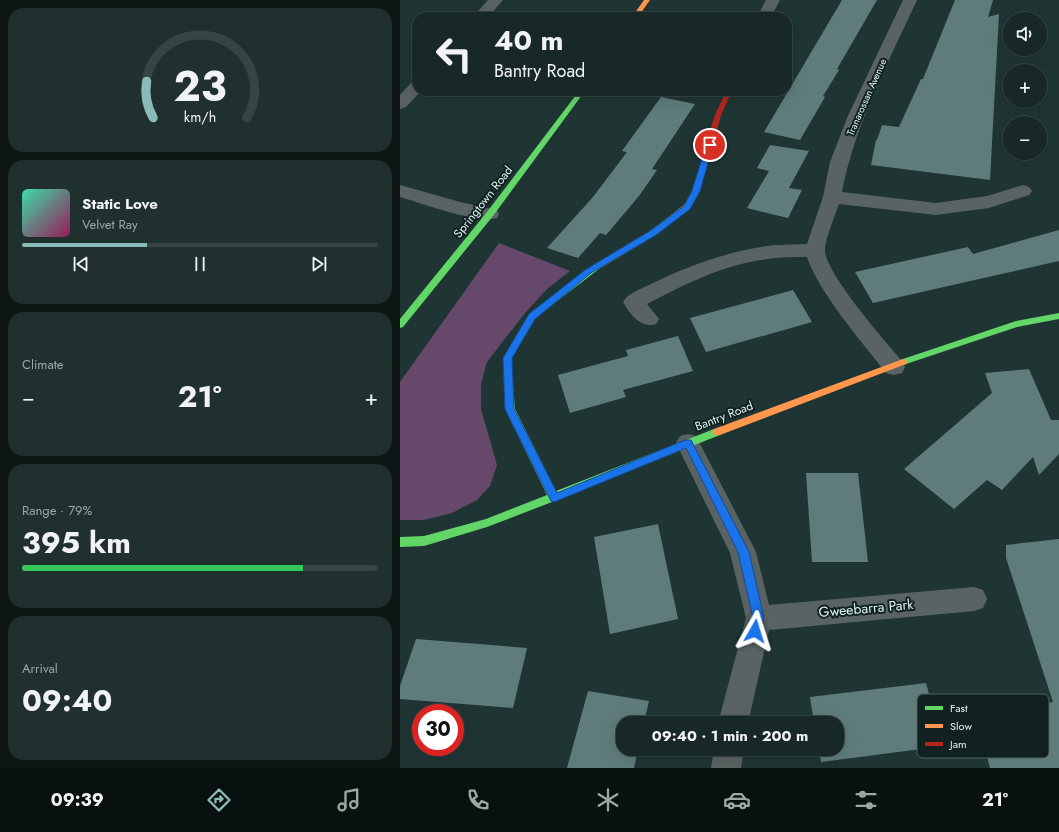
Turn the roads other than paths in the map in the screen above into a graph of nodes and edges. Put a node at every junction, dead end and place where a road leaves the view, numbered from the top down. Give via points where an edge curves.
1 (496, 0) edge
2 (647, 0) edge
3 (773, 0) edge
4 (910, 0) edge
5 (485, 12) edge
6 (639, 12) edge
7 (767, 12) edge
8 (412, 91) edge
9 (578, 96) edge
10 (727, 96) edge
11 (400, 104) edge
12 (400, 191) edge
13 (1023, 191) dead end
14 (832, 196) junction
15 (490, 214) junction
16 (814, 250) junction
17 (1059, 316) edge
18 (649, 319) dead end
19 (400, 325) edge
20 (894, 367) junction
21 (688, 443) junction
22 (554, 498) junction
23 (400, 542) edge
24 (974, 599) dead end
25 (759, 618) junction
26 (734, 716) edge
27 (728, 756) edge
28 (726, 768) edge

1 - 5 street
2 - 6 street
3 - 7 street
4 - 14 street, Tranarossan Avenue via 855,118 839,162
8 - 11 street
9 - 15 street, Springtown Road
10 - 22 street via 718,115 696,191 687,207 653,233 588,272 532,316 508,358 510,409
12 - 15 street via 458,208
13 - 14 street via 988,202 936,209
14 - 16 street, Tranarossan Avenue
15 - 19 street, Springtown Road
16 - 18 street via 762,253 711,266 634,302
16 - 20 street via 821,269 844,303
17 - 20 street, Bantry Road via 1016,324 950,345
20 - 21 street, Bantry Road
21 - 22 street, Bantry Road
21 - 25 street via 743,552
22 - 23 street, Bantry Road via 487,523 424,541
24 - 25 street, Gweebarra Park
25 - 26 street
27 - 28 street

